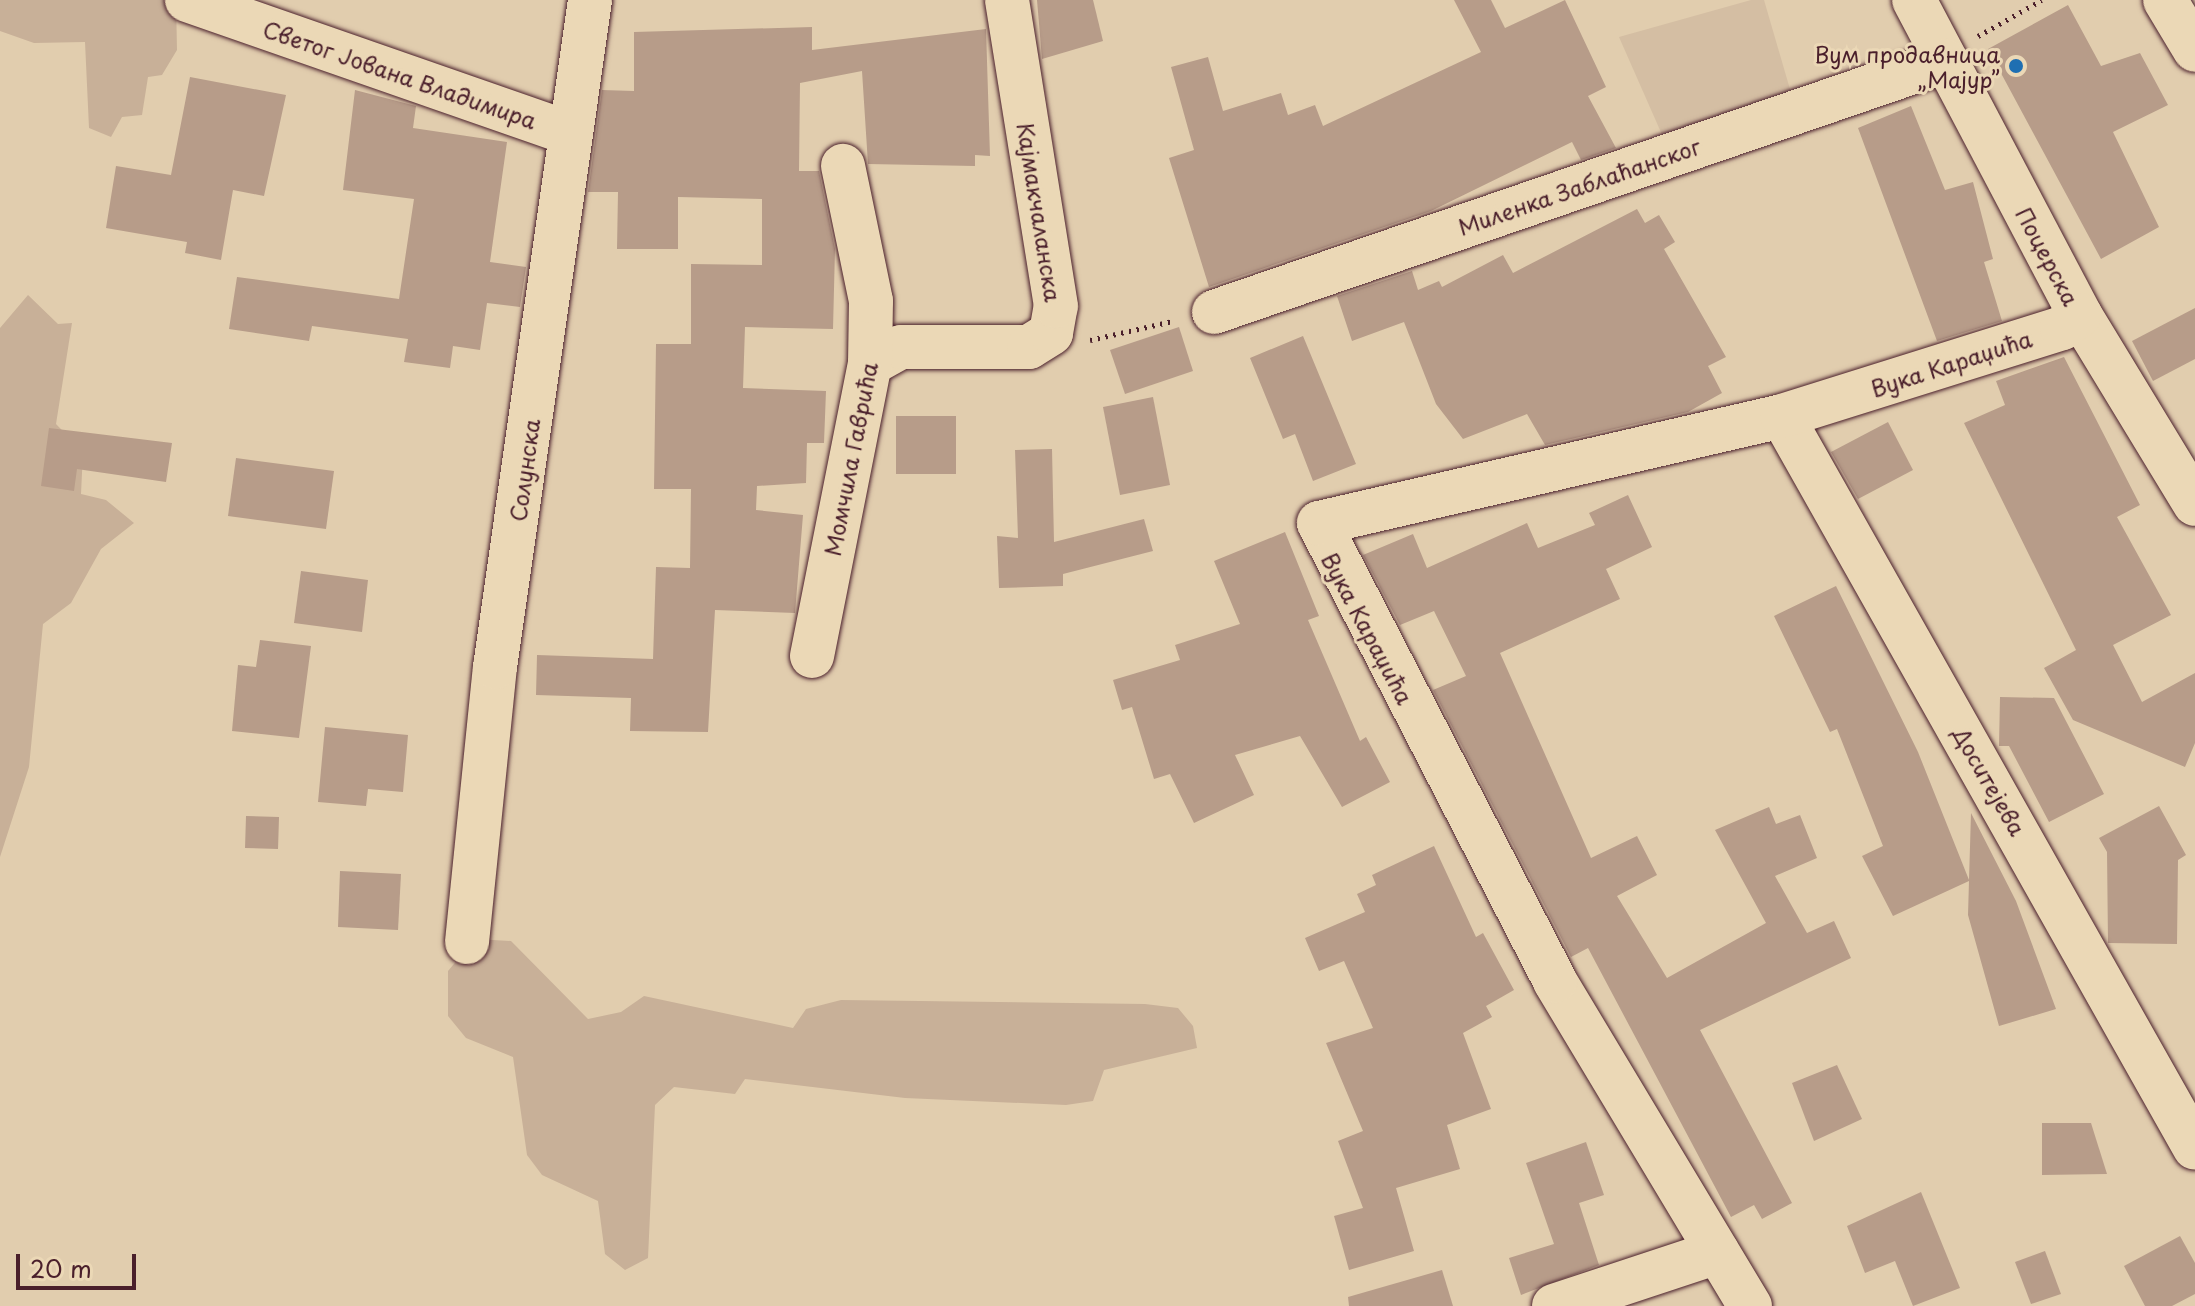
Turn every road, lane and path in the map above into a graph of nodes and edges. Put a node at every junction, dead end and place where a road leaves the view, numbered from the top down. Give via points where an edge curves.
1 (187, 0) edge
2 (590, 0) edge
3 (1007, 0) edge
4 (1914, 0) edge
5 (2042, 0) edge
6 (2165, 0) edge
7 (2195, 50) edge
8 (1944, 58) junction
9 (567, 132) junction
10 (843, 166) dead end
11 (1214, 312) joint
12 (2080, 315) junction
13 (1051, 333) junction
14 (870, 364) junction
15 (1782, 416) junction
16 (2195, 504) edge
17 (812, 656) dead end
18 (467, 942) dead end
19 (2195, 1148) edge
20 (1717, 1252) junction
21 (1554, 1306) edge
22 (1750, 1306) edge

1 - 9 street, Светог Јована Владимира
2 - 9 street, Солунска
3 - 13 street, Кајмакчаланска via 1056,306
4 - 8 street, Поцерска
5 - 8 path
6 - 7 street
8 - 11 street, Миленка Заблаћанског
8 - 12 street, Поцерска
9 - 18 street, Солунска via 495,667
10 - 14 street, Момчила Гаврића via 871,301
11 - 13 path via 1102,339 1068,341
12 - 15 street, Вука Караџића via 2062,328
12 - 16 street, Поцерска
13 - 14 street, Кајмакчаланска via 1029,347 901,347
14 - 17 street, Момчила Гаврића
15 - 19 street, Доситејева
15 - 20 street, Вука Караџића via 1319,523 1555,981
20 - 21 street
20 - 22 street, Вука Караџића

